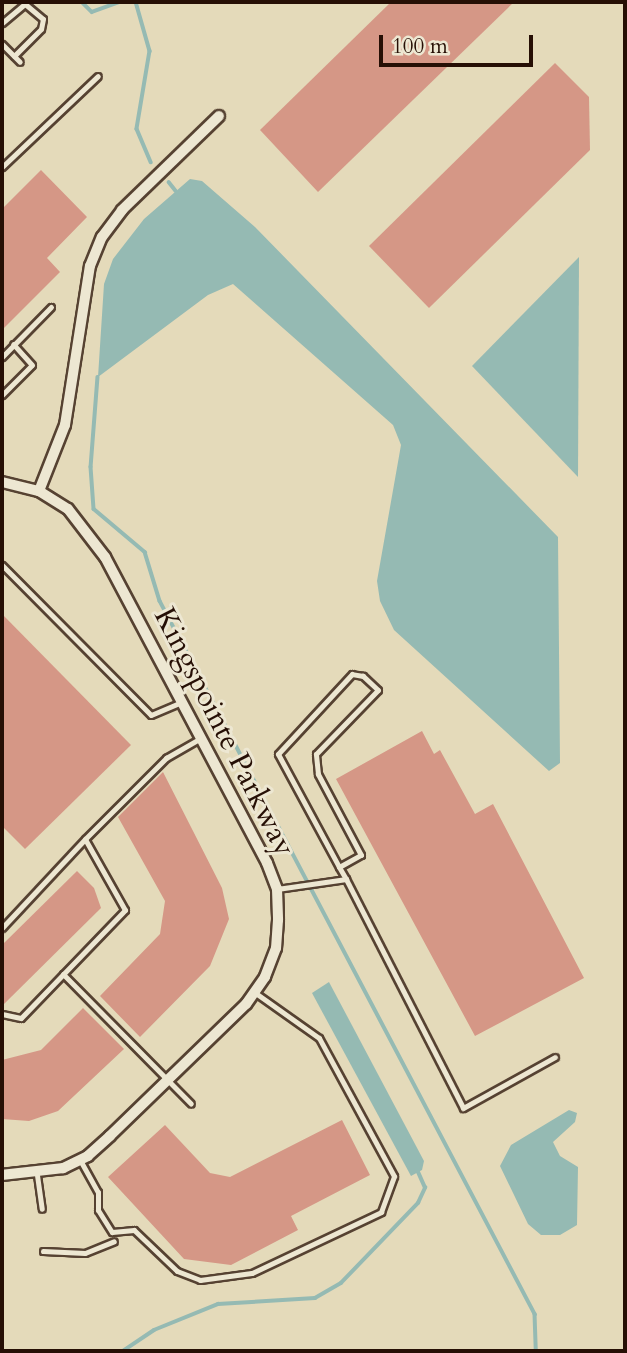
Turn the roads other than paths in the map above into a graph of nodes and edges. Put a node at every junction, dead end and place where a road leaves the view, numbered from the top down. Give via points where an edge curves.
1 (2, 23) edge
2 (2, 44) edge
3 (13, 56) junction
4 (20, 62) dead end
5 (98, 76) dead end
6 (219, 116) dead end
7 (2, 167) edge
8 (51, 307) dead end
9 (13, 344) junction
10 (2, 357) edge
11 (2, 395) edge
12 (2, 482) edge
13 (39, 491) junction
14 (2, 565) edge
15 (182, 702) junction
16 (201, 738) junction
17 (85, 839) junction
18 (339, 867) junction
19 (346, 879) junction
20 (277, 889) junction
21 (2, 928) edge
22 (63, 974) junction
23 (254, 992) junction
24 (2, 1014) edge
25 (555, 1056) dead end
26 (169, 1079) junction
27 (191, 1104) dead end
28 (80, 1160) junction
29 (2, 1175) edge
30 (37, 1175) junction
31 (42, 1209) dead end
32 (114, 1241) dead end
33 (43, 1251) dead end

1 - 3 lane via 25,4 43,19 41,29
2 - 3 lane
3 - 4 lane
5 - 7 lane
6 - 13 street via 122,210 102,237 90,266 65,425
8 - 9 lane
9 - 10 lane
9 - 11 lane via 32,365
12 - 13 street, Kingspointe Parkway
13 - 15 street, Kingspointe Parkway via 68,509 88,529
14 - 15 lane via 151,715
15 - 16 street, Kingspointe Parkway
16 - 17 lane via 166,758
16 - 20 street, Kingspointe Parkway
17 - 21 lane
17 - 22 lane via 125,910
18 - 18 lane via 278,754 352,674 363,676 378,690 316,754 318,774 361,855
18 - 19 lane
19 - 20 lane
19 - 25 lane via 463,1108
20 - 23 street, Kingspointe Parkway via 276,948
22 - 24 lane via 21,1018
22 - 26 lane
23 - 26 street, Kingspointe Parkway
23 - 28 lane via 319,1038 394,1176 381,1212 252,1273 200,1280 177,1271 134,1230 112,1232 97,1210 98,1192
26 - 27 lane
26 - 28 street, Kingspointe Parkway
28 - 30 street, Kingspointe Parkway
29 - 30 street, Kingspointe Parkway
30 - 31 lane
32 - 33 lane via 85,1253

